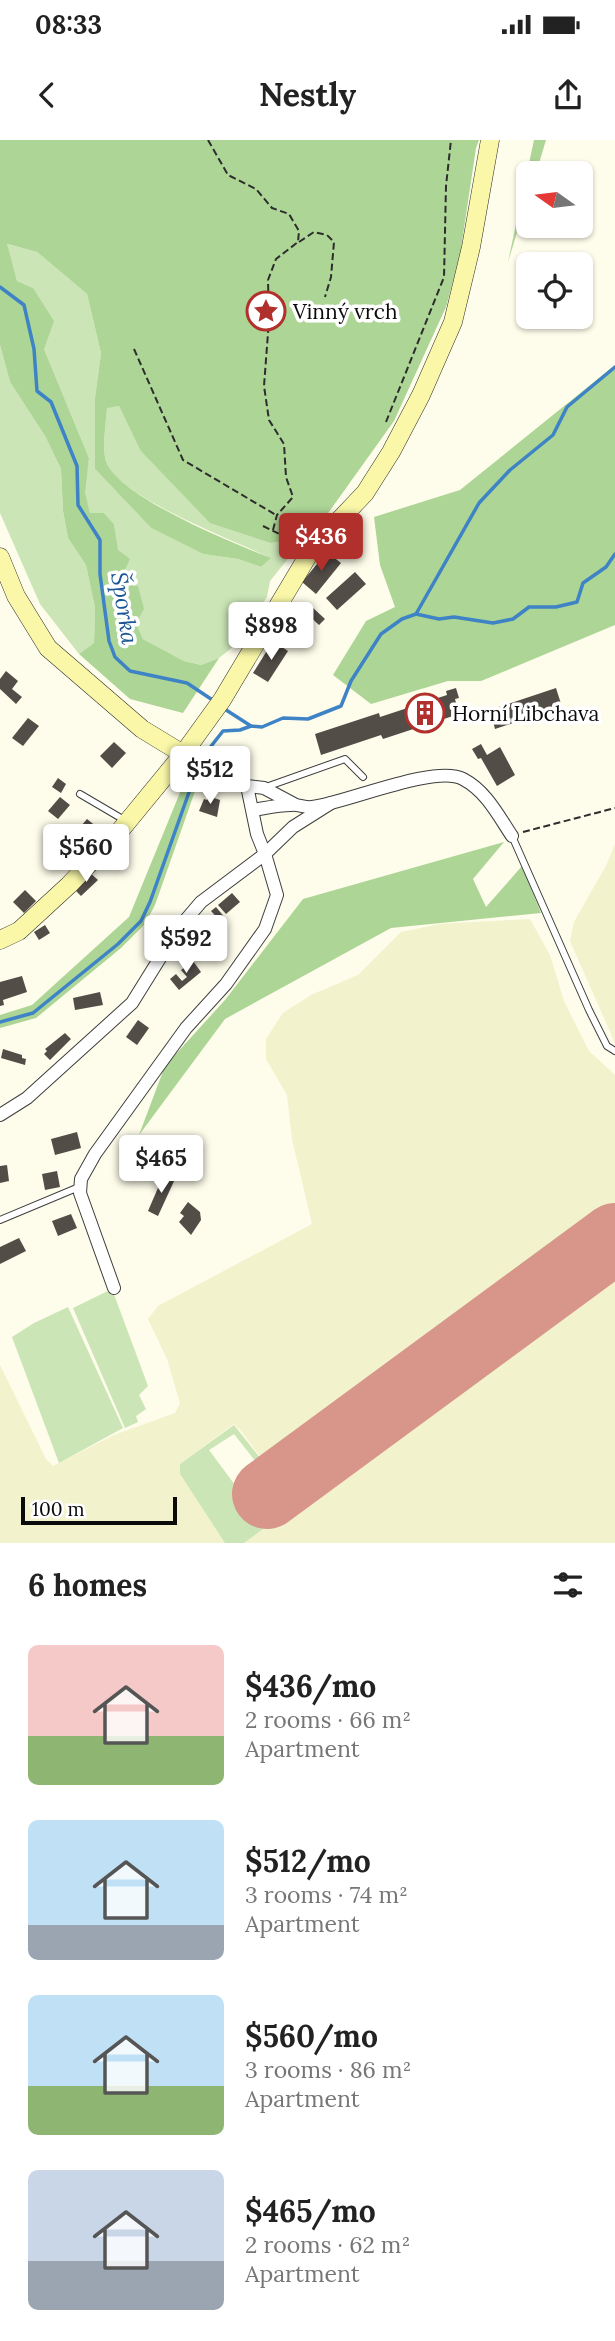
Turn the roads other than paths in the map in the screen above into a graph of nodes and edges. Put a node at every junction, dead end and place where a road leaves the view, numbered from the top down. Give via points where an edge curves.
1 (490, 140) edge
2 (0, 557) edge
3 (194, 759) junction
4 (363, 777) dead end
5 (247, 786) junction
6 (264, 788) junction
7 (80, 794) dead end
8 (331, 803) junction
9 (293, 804) junction
10 (253, 810) junction
11 (128, 822) junction
12 (512, 835) joint
13 (265, 854) junction
14 (0, 940) edge
15 (615, 1051) edge
16 (0, 1115) edge
17 (81, 1186) junction
18 (0, 1220) edge
19 (114, 1288) dead end

1 - 3 street via 453,322 421,395 365,493 312,549 219,705
2 - 3 street via 16,596 48,648 142,729
3 - 5 street
3 - 11 street
4 - 6 lane via 345,759
5 - 6 street
5 - 10 street
6 - 9 street
7 - 11 lane
8 - 9 street
8 - 12 street via 391,785 461,777 480,790
8 - 13 street via 293,827
9 - 10 street
10 - 13 street
11 - 14 street via 19,932
12 - 15 lane via 589,1010 607,1046
13 - 16 street via 201,902 178,929 132,1003 27,1098
13 - 17 street via 278,895 265,929 146,1082 95,1154
17 - 18 lane
17 - 19 street

